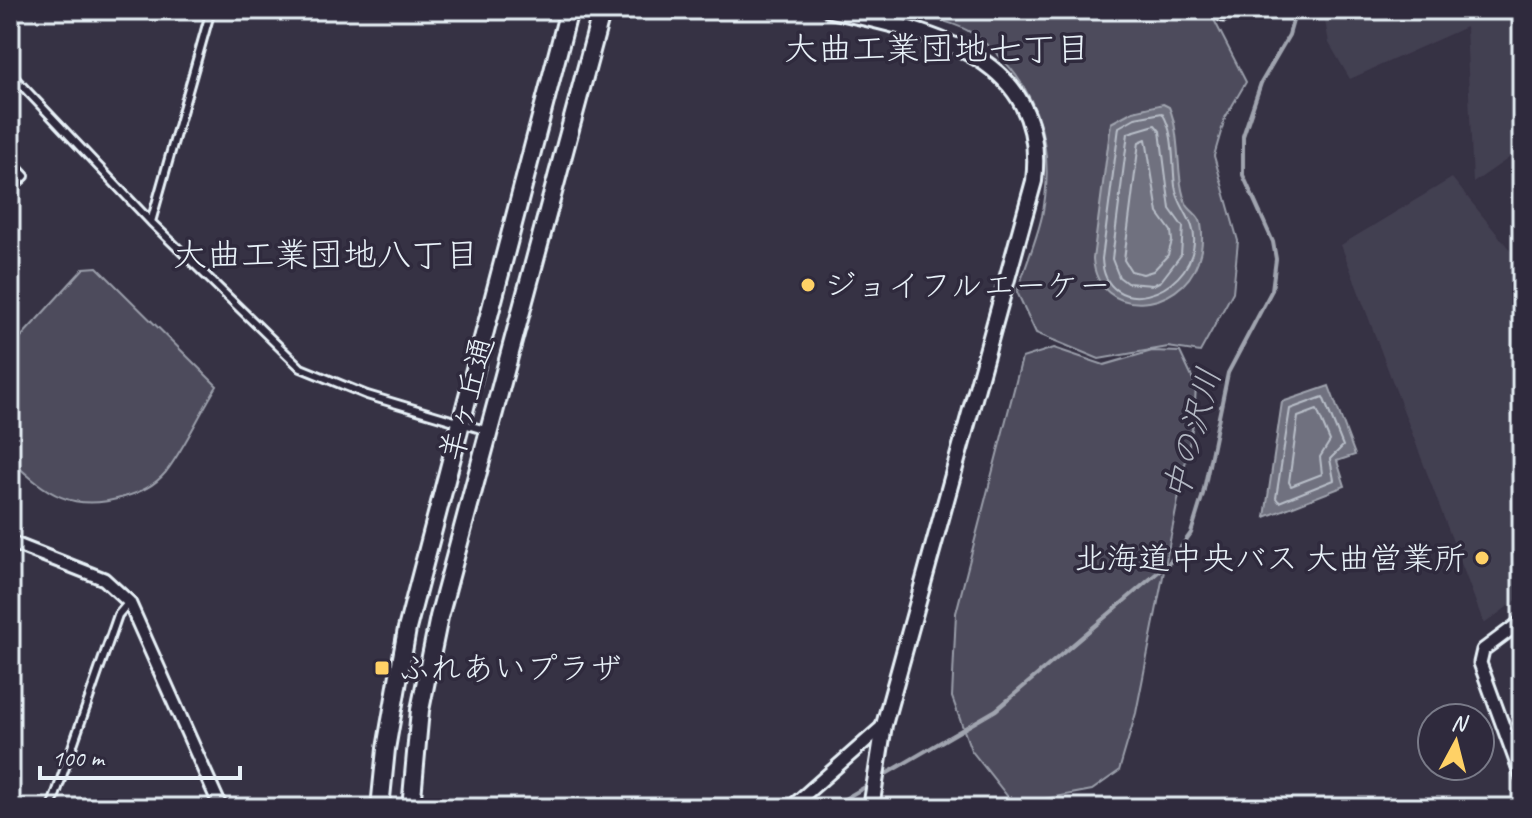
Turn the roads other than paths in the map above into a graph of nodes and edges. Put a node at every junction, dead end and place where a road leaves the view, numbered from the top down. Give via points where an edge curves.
1 (211, 10) edge
2 (569, 10) edge
3 (602, 10) edge
4 (830, 10) edge
5 (1221, 10) edge
6 (1228, 10) edge
7 (10, 73) edge
8 (10, 160) edge
9 (10, 190) edge
10 (151, 222) junction
11 (458, 422) junction
12 (488, 431) junction
13 (10, 542) edge
14 (129, 602) junction
15 (1522, 621) edge
16 (884, 725) junction
17 (1522, 778) edge
18 (51, 808) edge
19 (221, 808) edge
20 (380, 808) edge
21 (411, 808) edge
22 (790, 808) edge
23 (871, 808) edge

1 - 10 lane
2 - 11 main road, 羊ヶ丘通
3 - 12 main road, 羊ヶ丘通
4 - 16 street via 917,29 990,64 1023,107 1037,152 1034,181
5 - 6 street via 1223,15
7 - 10 lane
8 - 9 lane via 25,176
10 - 11 lane via 301,368 367,395
11 - 12 lane
11 - 20 main road, 羊ヶ丘通 via 407,629
12 - 21 main road, 羊ヶ丘通 via 420,710
13 - 14 street via 104,579
14 - 18 lane via 118,615
14 - 19 street
15 - 17 street via 1483,650 1480,663
16 - 22 street
16 - 23 street

